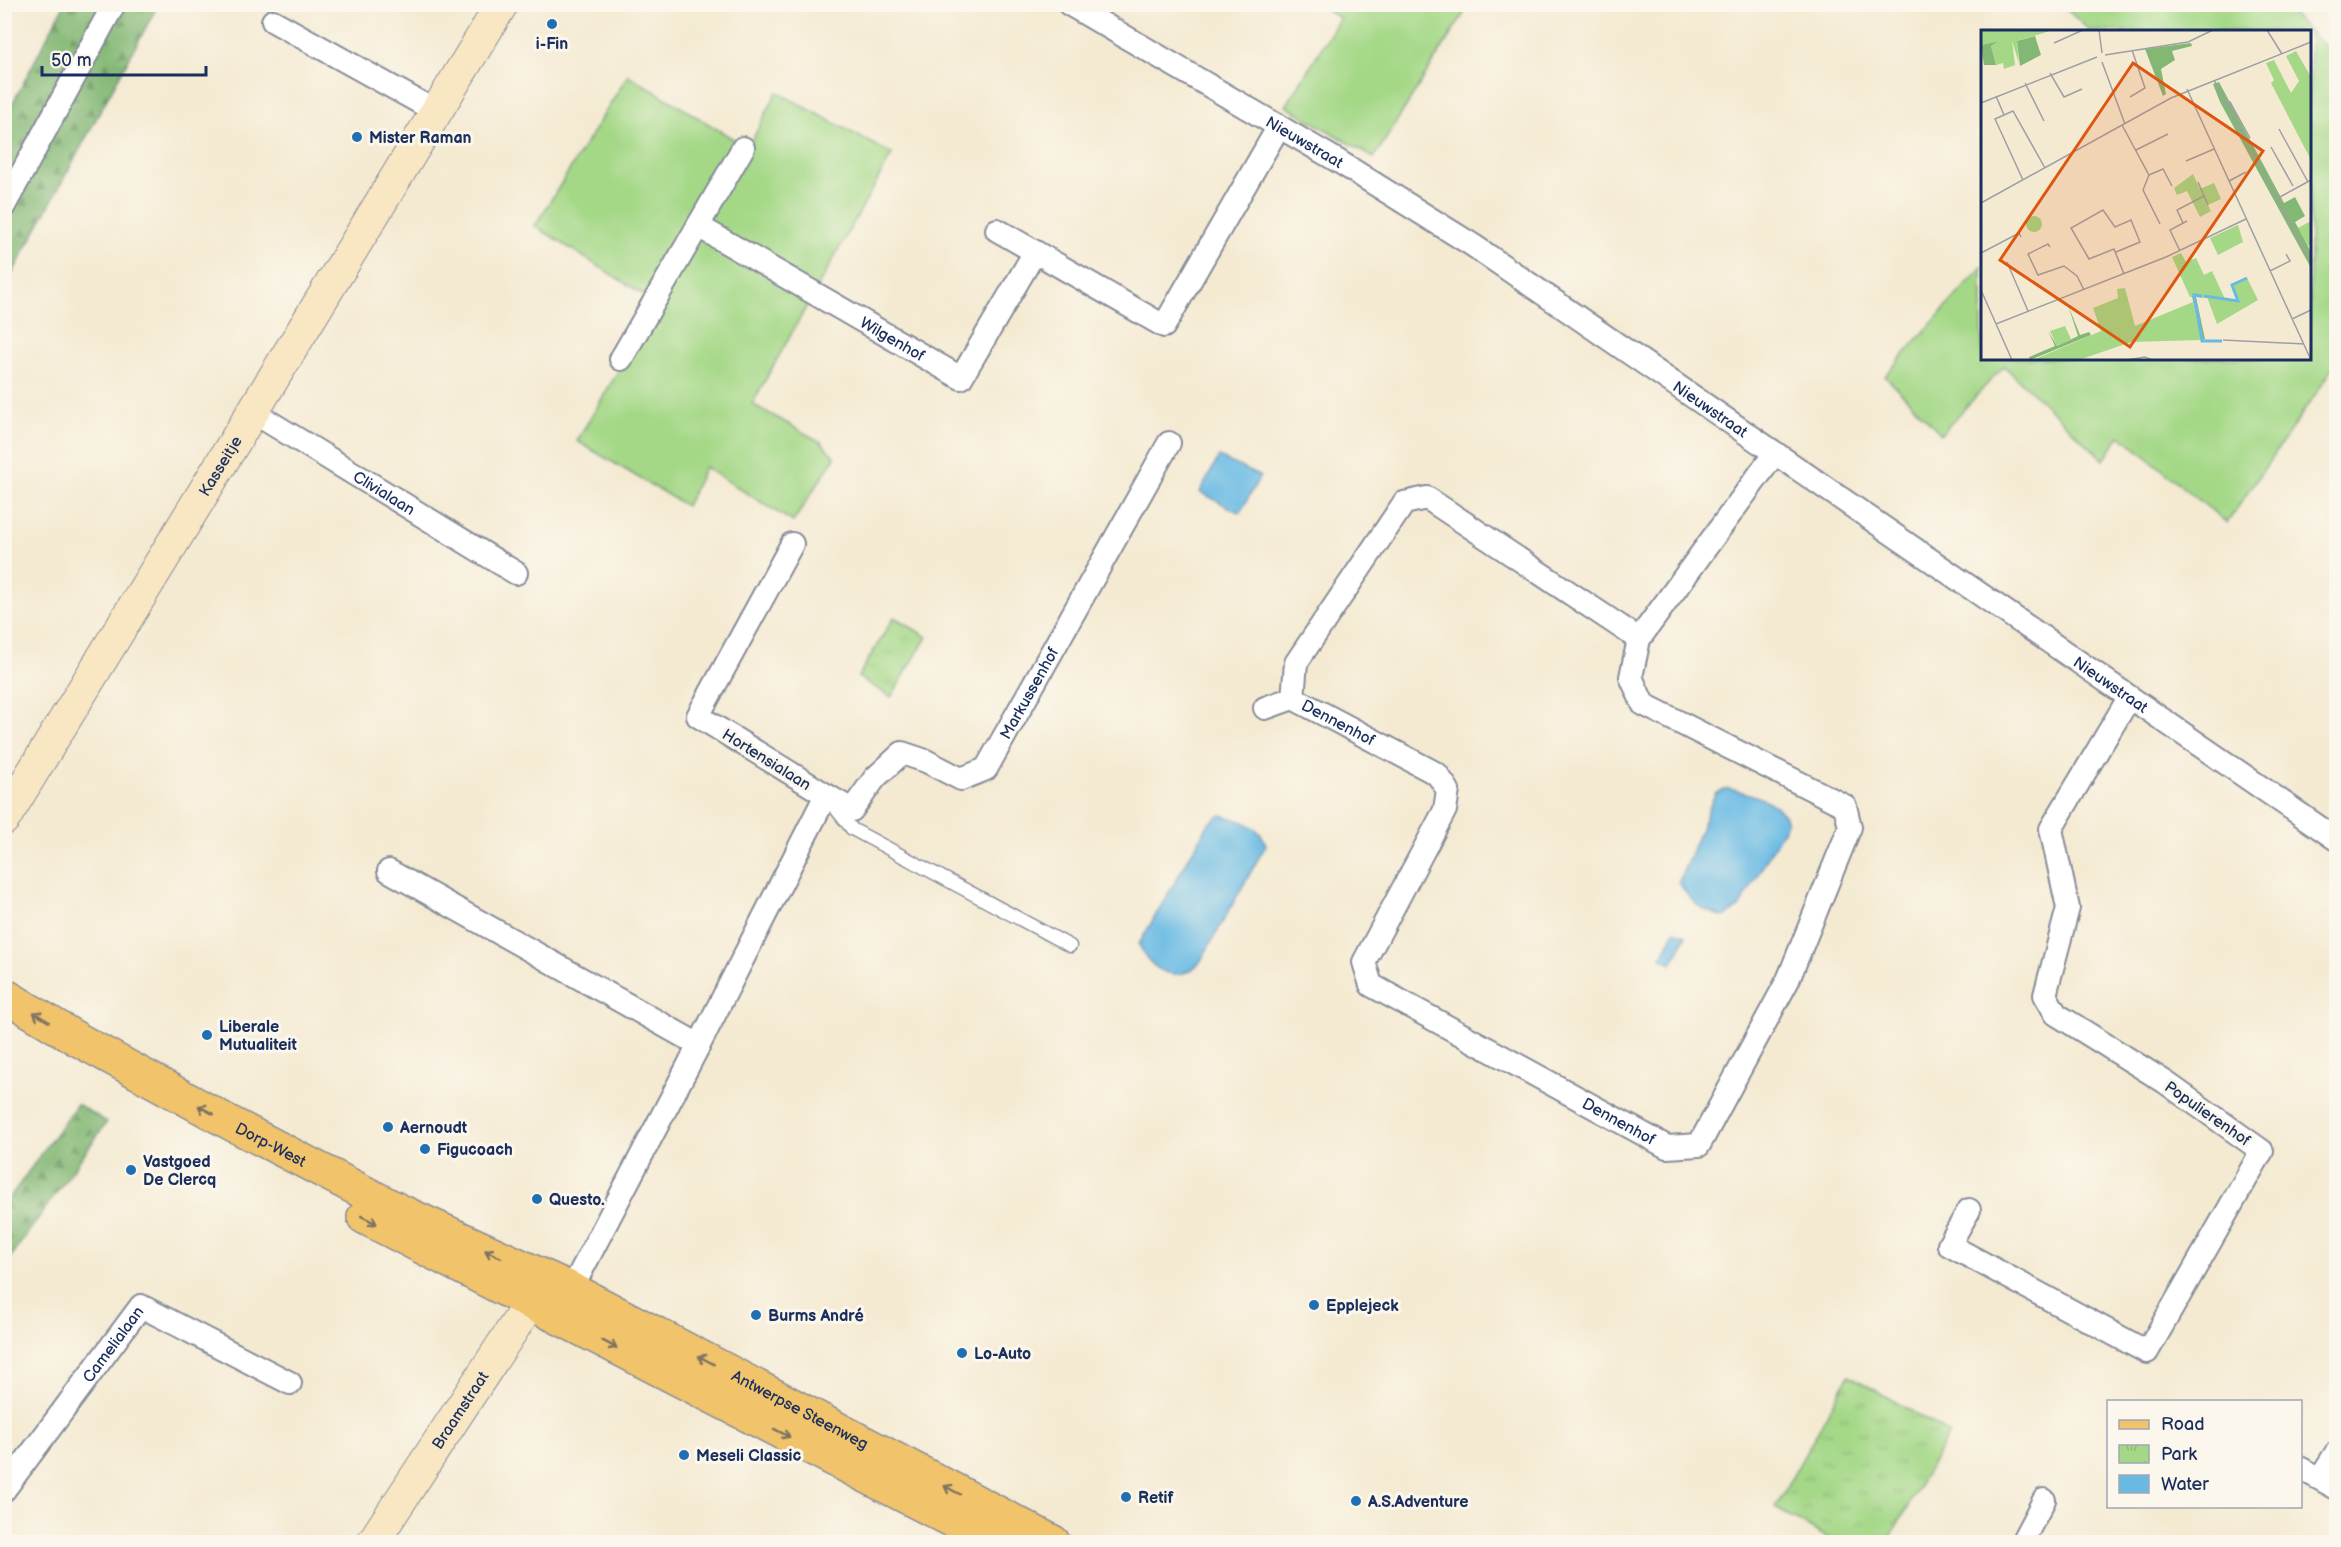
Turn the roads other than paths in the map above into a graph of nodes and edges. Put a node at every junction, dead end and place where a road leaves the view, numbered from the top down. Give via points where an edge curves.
1 (114, 4) edge
2 (502, 4) edge
3 (1069, 4) edge
4 (273, 21) dead end
5 (437, 112) junction
6 (1279, 126) junction
7 (743, 148) dead end
8 (4, 206) edge
9 (698, 226) junction
10 (997, 230) dead end
11 (1035, 252) junction
12 (621, 359) dead end
13 (253, 412) junction
14 (1169, 443) dead end
15 (1775, 453) junction
16 (792, 544) dead end
17 (516, 573) dead end
18 (1639, 639) junction
19 (1293, 698) junction
20 (2129, 698) junction
21 (1265, 708) dead end
22 (826, 795) junction
23 (4, 819) edge
24 (2337, 840) edge
25 (389, 871) dead end
26 (1070, 946) dead end
27 (4, 995) edge
28 (4, 1021) edge
29 (699, 1045) junction
30 (1969, 1210) dead end
31 (552, 1297) junction
32 (290, 1383) dead end
33 (2337, 1453) edge
34 (2319, 1478) edge
35 (4, 1490) edge
36 (2043, 1500) dead end
37 (373, 1542) edge
38 (994, 1542) edge
39 (1053, 1542) edge
40 (2022, 1542) edge

1 - 8 street
2 - 5 street, Kasseitje
3 - 6 street, Nieuwstraat
4 - 5 street
5 - 13 street, Kasseitje
6 - 11 street via 1164,326
6 - 15 street, Nieuwstraat via 1464,240
7 - 9 street
9 - 11 street, Wilgenhof via 961,378
9 - 12 street
10 - 11 street
13 - 17 street, Clivialaan
13 - 23 street, Kasseitje
14 - 22 street, Markussenhof via 986,769 961,779 902,753 875,778 852,810
15 - 18 street, Dennenhof
15 - 20 street, Nieuwstraat
16 - 22 street, Hortensialaan via 698,716
18 - 19 street, Dennenhof via 1427,498 1404,503 1296,663
18 - 19 street, Dennenhof via 1631,677 1643,704 1845,806 1850,827 1788,980 1699,1145 1667,1147 1371,985 1364,962 1446,810 1448,790 1437,774
19 - 21 street, Dennenhof
20 - 24 street, Nieuwstraat
20 - 30 street, Populierenhof via 2051,829 2068,909 2045,995 2056,1014 2165,1082 2262,1151 2147,1352 1949,1245
22 - 26 lane via 852,830
22 - 29 street, Hortensialaan
25 - 29 street
31 -> 27 main road, Dorp-West via 400,1211 77,1040
28 -> 31 main road, Dorp-West via 222,1143
29 - 31 street, Hortensialaan
31 - 37 street, Braamstraat
31 -> 38 main road, Antwerpse Steenweg
39 -> 31 main road, Antwerpse Steenweg
32 - 35 street, Camelialaan via 141,1306
33 - 34 street
36 - 40 street

